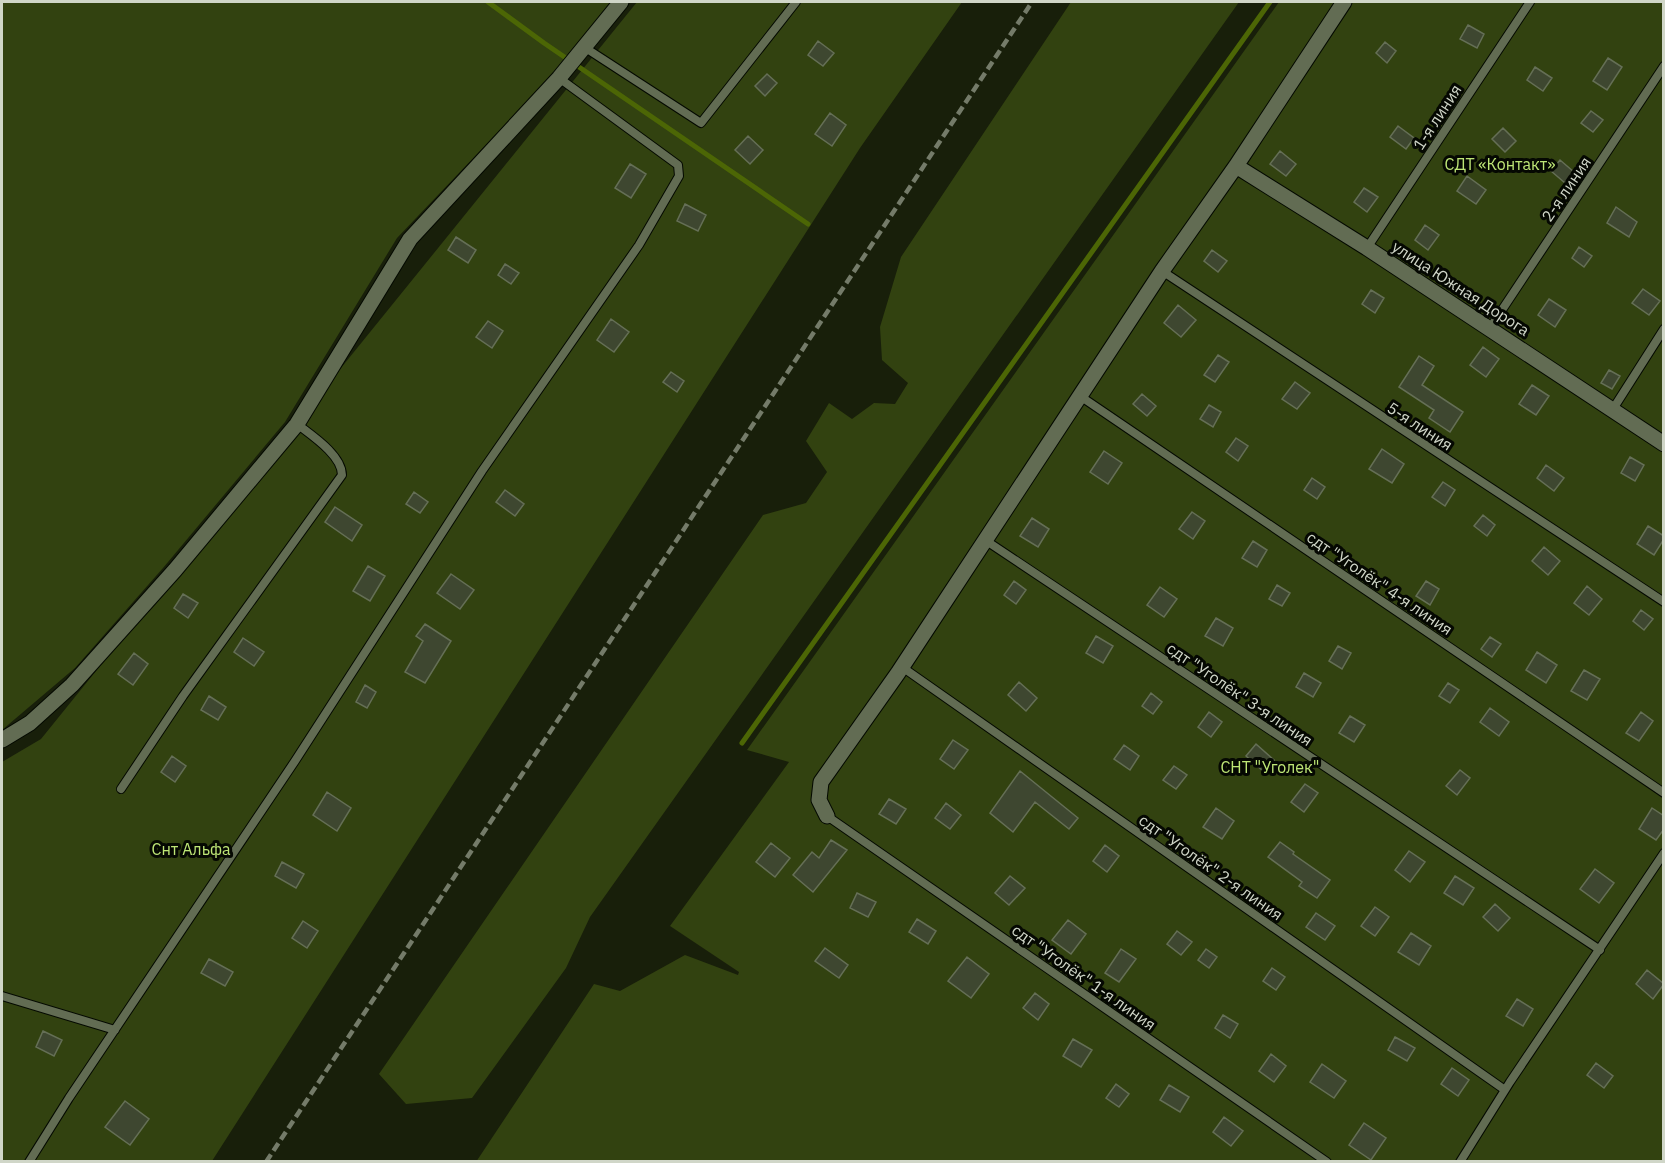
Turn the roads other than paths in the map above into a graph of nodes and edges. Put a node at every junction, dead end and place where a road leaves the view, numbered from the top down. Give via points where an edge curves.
1 (621, 2) edge
2 (796, 2) edge
3 (1344, 2) edge
4 (1530, 2) edge
5 (584, 47) junction
6 (1664, 66) edge
7 (559, 78) junction
8 (1236, 166) junction
9 (1367, 248) junction
10 (1162, 271) junction
11 (1490, 328) junction
12 (1664, 329) edge
13 (1080, 396) junction
14 (1612, 410) junction
15 (297, 424) junction
16 (1664, 444) edge
17 (985, 540) junction
18 (1664, 602) edge
19 (902, 667) junction
20 (2, 740) edge
21 (121, 789) dead end
22 (1664, 793) edge
23 (827, 816) joint
24 (1664, 853) edge
25 (1600, 950) junction
26 (2, 996) edge
27 (115, 1030) junction
28 (1505, 1090) junction
29 (29, 1161) edge
30 (1327, 1161) edge
31 (1460, 1161) edge

1 - 5 street
2 - 5 lane via 701,123
3 - 8 street
4 - 9 lane, 1-я линия
5 - 7 street
6 - 11 lane, 2-я линия
7 - 15 street via 410,239
7 - 27 lane via 678,165 679,176 639,245 482,471 289,771
8 - 9 street, улица Южная Дорога
8 - 10 street
9 - 11 street, улица Южная Дорога
10 - 13 street
10 - 18 lane, 5-я линия
11 - 14 street, улица Южная Дорога
12 - 14 lane
13 - 17 street
13 - 22 lane, сдт "Уголёк" 4-я линия
14 - 16 street, улица Южная Дорога
15 - 20 street via 72,685 30,723
15 - 21 lane via 333,455 340,463 342,475
17 - 19 street
17 - 25 lane, сдт "Уголёк" 3-я линия
19 - 23 street via 821,782 819,800
19 - 28 lane, сдт "Уголёк" 2-я линия
23 - 30 lane, сдт "Уголёк" 1-я линия
24 - 25 lane
25 - 28 lane
26 - 27 lane
27 - 29 lane
28 - 31 lane

